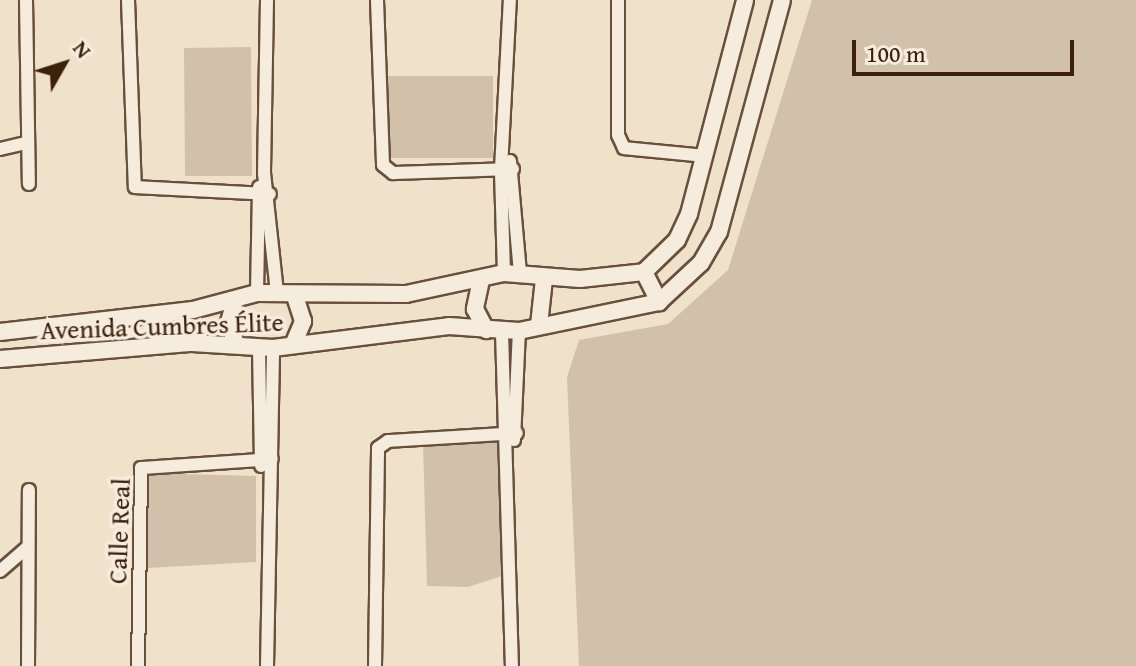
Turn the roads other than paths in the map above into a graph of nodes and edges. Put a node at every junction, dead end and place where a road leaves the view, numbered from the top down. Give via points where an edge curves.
1 (26, 0) edge
2 (128, 0) edge
3 (267, 0) edge
4 (377, 0) edge
5 (510, 0) edge
6 (618, 0) edge
7 (745, 0) edge
8 (782, 0) edge
9 (26, 143) junction
10 (0, 149) edge
11 (705, 156) junction
12 (507, 169) junction
13 (29, 184) dead end
14 (263, 194) junction
15 (644, 272) junction
16 (512, 273) junction
17 (544, 279) junction
18 (481, 280) junction
19 (257, 293) junction
20 (277, 293) junction
21 (295, 296) junction
22 (235, 300) junction
23 (659, 302) junction
24 (72, 324) junction
25 (539, 325) junction
26 (502, 331) junction
27 (0, 332) edge
28 (236, 345) junction
29 (293, 345) junction
30 (266, 348) junction
31 (75, 352) junction
32 (0, 359) edge
33 (511, 434) junction
34 (258, 459) junction
35 (272, 459) junction
36 (267, 484) junction
37 (29, 490) dead end
38 (28, 547) junction
39 (0, 571) edge
40 (28, 666) edge
41 (138, 666) edge
42 (267, 666) edge
43 (375, 666) edge
44 (512, 666) edge

1 - 9 street
2 - 14 street via 135,187
3 - 14 street
4 - 12 street via 383,165 393,173
5 - 12 street
6 - 11 street via 618,135 624,148
7 - 11 street
8 - 23 street via 719,232 701,263
9 - 10 street
9 - 13 street
11 - 15 street via 677,240
12 - 16 street
14 - 19 street
14 - 20 street
15 - 17 street
15 - 23 street
16 - 17 street
16 - 18 street, Avenida Cumbres Élite
17 - 25 street
18 - 21 street, Avenida Cumbres Élite via 445,291
18 - 26 street via 475,309
19 - 20 street, Avenida Cumbres Élite
19 - 22 street, Avenida Cumbres Élite
20 - 21 street, Avenida Cumbres Élite
21 - 29 street via 303,321
22 - 24 street, Avenida Cumbres Élite
22 - 28 street via 229,323
23 - 25 street, Avenida Cumbres Élite
24 - 27 street, Avenida Cumbres Élite
24 - 31 street
25 - 26 street, Avenida Cumbres Élite
26 - 29 street, Avenida Cumbres Élite via 402,329
26 - 33 street
28 - 30 street, Avenida Cumbres Élite
28 - 31 street, Avenida Cumbres Élite
29 - 30 street, Avenida Cumbres Élite
30 - 34 street
30 - 35 street
31 - 32 street, Avenida Cumbres Élite
33 - 43 street via 388,441 378,448
33 - 44 street
34 - 35 street, Calle Real
34 - 36 street
34 - 41 street, Calle Real via 141,468
35 - 36 street
36 - 42 street
37 - 38 street
38 - 39 street
38 - 40 street

